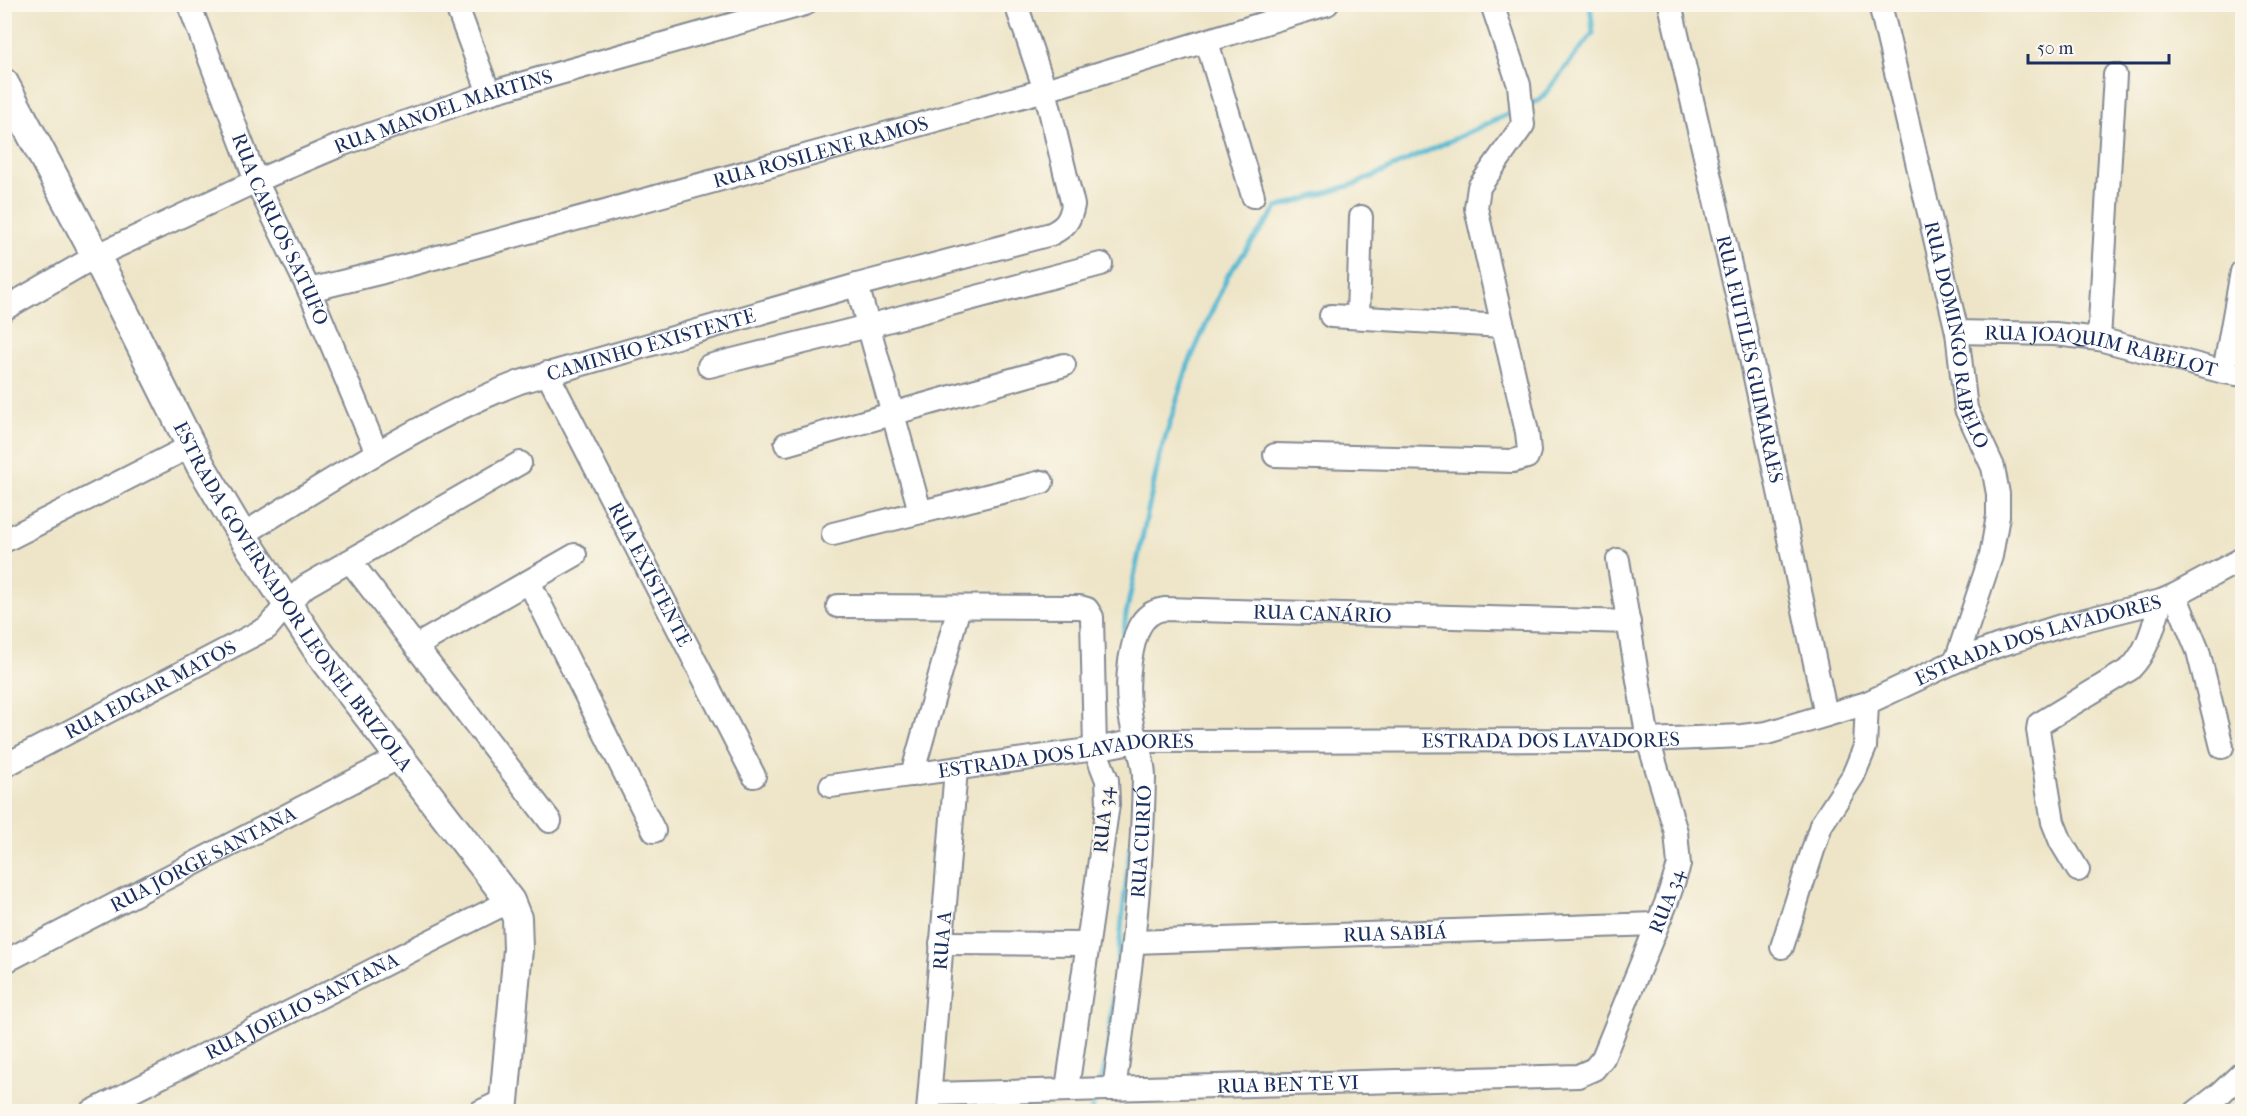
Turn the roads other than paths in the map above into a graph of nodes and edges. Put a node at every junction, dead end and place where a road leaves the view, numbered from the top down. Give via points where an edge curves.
1 (189, 4) edge
2 (456, 4) edge
3 (805, 4) edge
4 (1016, 4) edge
5 (1327, 4) edge
6 (1492, 4) edge
7 (1670, 4) edge
8 (1880, 4) edge
9 (1207, 42) junction
10 (2115, 75) dead end
11 (5, 84) edge
12 (1045, 90) junction
13 (489, 93) junction
14 (256, 182) junction
15 (1253, 196) dead end
16 (1361, 217) dead end
17 (96, 256) junction
18 (1101, 264) dead end
19 (2242, 272) edge
20 (857, 285) junction
21 (309, 290) junction
22 (4, 309) edge
23 (1331, 316) dead end
24 (1358, 317) junction
25 (868, 326) junction
26 (1503, 326) junction
27 (1958, 332) junction
28 (2099, 339) junction
29 (1064, 365) dead end
30 (709, 366) dead end
31 (547, 373) junction
32 (2233, 374) edge
33 (894, 414) junction
34 (786, 444) dead end
35 (191, 446) junction
36 (376, 453) junction
37 (1275, 455) dead end
38 (520, 463) dead end
39 (1042, 482) dead end
40 (920, 511) junction
41 (833, 534) dead end
42 (242, 535) junction
43 (4, 542) edge
44 (575, 555) dead end
45 (2242, 559) edge
46 (1618, 560) dead end
47 (350, 561) junction
48 (529, 582) junction
49 (2168, 598) junction
50 (288, 604) junction
51 (837, 606) dead end
52 (959, 607) junction
53 (1629, 622) junction
54 (416, 646) junction
55 (1956, 661) junction
56 (1867, 703) junction
57 (1826, 715) junction
58 (1648, 740) junction
59 (1134, 742) junction
60 (2222, 747) dead end
61 (1101, 748) junction
62 (400, 757) junction
63 (4, 766) edge
64 (956, 769) junction
65 (912, 775) junction
66 (754, 776) dead end
67 (831, 786) dead end
68 (550, 820) dead end
69 (654, 831) dead end
70 (2078, 870) dead end
71 (510, 901) junction
72 (1656, 924) junction
73 (1134, 942) junction
74 (941, 943) junction
75 (1087, 944) junction
76 (1782, 947) dead end
77 (4, 962) edge
78 (1603, 1058) joint
79 (2242, 1073) edge
80 (1073, 1089) junction
81 (1109, 1089) junction
82 (929, 1103) edge
83 (496, 1108) edge
84 (91, 1112) edge
85 (2196, 1112) edge

1 - 14 street, RUA CARLOS SATUFO
2 - 13 street
3 - 13 street, RUA MANOEL MARTINS
4 - 12 street
5 - 9 street, RUA ROSILENE RAMOS
6 - 26 street via 1519,85 1523,126 1492,166 1476,199
7 - 57 street, RUA EUTILES GUIMARAES via 1747,339
8 - 27 street, RUA DOMINGO RABELO
9 - 12 street, RUA ROSILENE RAMOS
9 - 15 street
10 - 28 street
11 - 17 main road, ESTRADA GOVERNADOR LEONEL BRIZOLA
12 - 20 street, CAMINHO EXISTENTE via 1073,205 1071,219 1051,234
12 - 21 street, RUA ROSILENE RAMOS
13 - 14 street, RUA MANOEL MARTINS via 343,144
14 - 17 street, RUA MANOEL MARTINS
14 - 21 street, RUA CARLOS SATUFO
16 - 24 street
17 - 22 street, RUA MANOEL MARTINS
17 - 35 main road, ESTRADA GOVERNADOR LEONEL BRIZOLA
18 - 25 street
19 - 32 street
20 - 25 street
20 - 31 street, CAMINHO EXISTENTE
21 - 36 street, RUA CARLOS SATUFO
23 - 24 street
24 - 26 street
25 - 30 street
25 - 33 street
26 - 37 street via 1527,432 1527,457 1513,461
27 - 28 street, RUA JOAQUIM RABELOT
27 - 55 street, RUA DOMINGO RABELO via 1965,409 1994,467 1998,516 1991,556
28 - 32 street, RUA JOAQUIM RABELOT
29 - 33 street
31 - 36 street, CAMINHO EXISTENTE via 480,398
31 - 66 street, RUA EXISTENTE
33 - 34 street
33 - 40 street
35 - 42 main road, ESTRADA GOVERNADOR LEONEL BRIZOLA
35 - 43 street
36 - 42 street, CAMINHO EXISTENTE
38 - 47 street, RUA EDGAR MATOS
39 - 40 street
40 - 41 street
42 - 50 main road, ESTRADA GOVERNADOR LEONEL BRIZOLA
44 - 48 street
45 - 49 street, ESTRADA DOS LAVADORES
46 - 53 street
47 - 50 street, RUA EDGAR MATOS via 306,586
47 - 54 street
48 - 54 street
48 - 69 street
49 - 55 street, ESTRADA DOS LAVADORES via 2061,626
49 - 60 street via 2198,651
49 - 70 street via 2130,669 2039,724 2053,822
50 - 62 main road, ESTRADA GOVERNADOR LEONEL BRIZOLA via 319,652
50 - 63 street, RUA EDGAR MATOS via 267,628
51 - 52 street, RUA 34
52 - 61 street, RUA 34 via 1080,607 1090,612
52 - 65 street
53 - 58 street
53 - 59 street, RUA CANÁRIO via 1156,611 1143,618 1130,664
54 - 68 street
55 - 56 street, ESTRADA DOS LAVADORES
56 - 57 street, ESTRADA DOS LAVADORES
56 - 76 street via 1865,747 1853,776 1821,825
57 - 58 street, ESTRADA DOS LAVADORES via 1767,733
58 - 59 street, ESTRADA DOS LAVADORES
58 - 72 street, RUA 34 via 1679,849 1676,876
59 - 61 street, ESTRADA DOS LAVADORES
59 - 73 street, RUA CURIÓ via 1143,762 1144,778
61 - 64 street, ESTRADA DOS LAVADORES
61 - 75 street, RUA 34 via 1108,804
62 - 71 main road, ESTRADA GOVERNADOR LEONEL BRIZOLA
62 - 77 street, RUA JORGE SANTANA
64 - 65 street, ESTRADA DOS LAVADORES
64 - 74 street, RUA A
65 - 67 street, ESTRADA DOS LAVADORES
71 - 83 main road, ESTRADA GOVERNADOR LEONEL BRIZOLA via 517,918 518,949
71 - 84 street, RUA JOELIO SANTANA
72 - 73 street, RUA SABIÁ
72 - 78 street, RUA 34
73 - 81 street
74 - 75 street
74 - 82 street, RUA A
75 - 80 street, RUA 34
78 - 81 street, RUA BEN TE VI via 1594,1069 1578,1076
79 - 85 street
80 - 81 street, RUA BEN TE VI
80 - 82 street, RUA BEN TE VI

